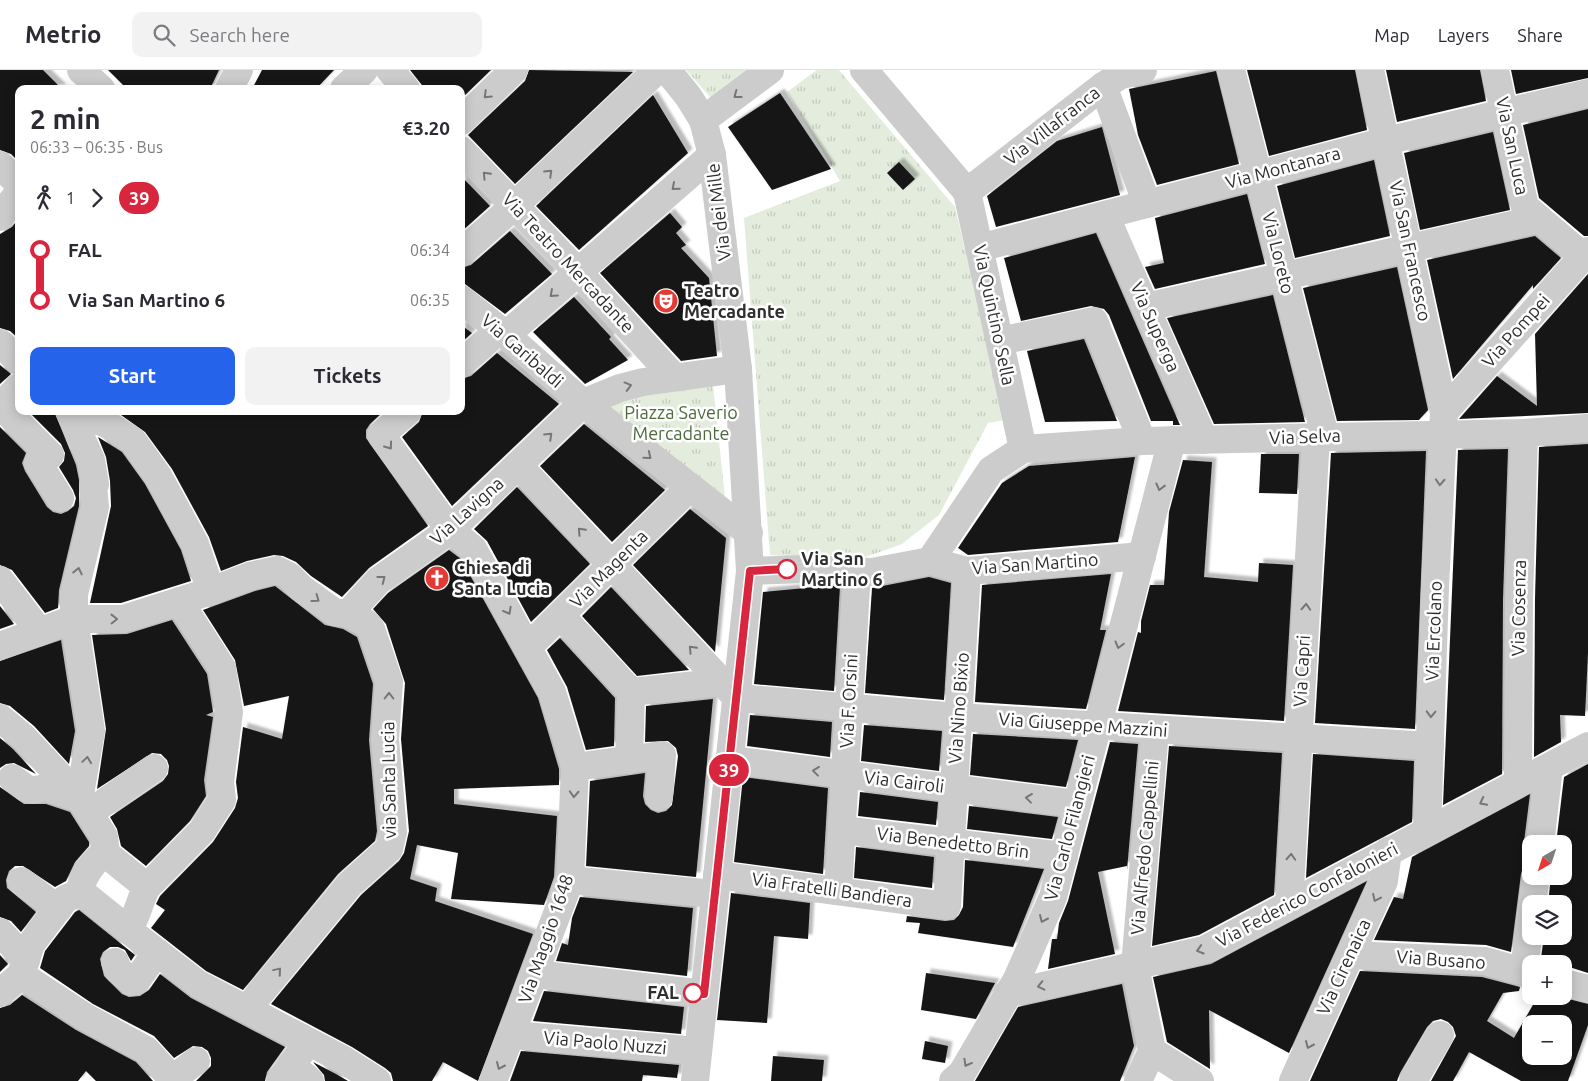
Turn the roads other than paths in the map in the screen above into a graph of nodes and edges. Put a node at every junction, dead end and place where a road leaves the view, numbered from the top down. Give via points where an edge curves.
1 (81, 70) edge
2 (239, 70) edge
3 (364, 70) edge
4 (390, 70) edge
5 (514, 70) edge
6 (657, 70) edge
7 (667, 70) edge
8 (770, 70) edge
9 (864, 70) edge
10 (1143, 70) edge
11 (1232, 70) edge
12 (1370, 70) edge
13 (1495, 70) edge
14 (97, 85) edge
15 (231, 85) edge
16 (348, 85) edge
17 (403, 85) edge
18 (1103, 86) junction
19 (1588, 93) edge
20 (1505, 113) junction
21 (465, 116) edge
22 (703, 120) junction
23 (1386, 141) junction
24 (465, 154) edge
25 (712, 155) junction
26 (0, 165) edge
27 (1258, 174) junction
28 (15, 180) edge
29 (968, 192) junction
30 (15, 201) edge
31 (1147, 204) junction
32 (515, 205) junction
33 (1105, 215) junction
34 (7, 219) edge
35 (1539, 219) junction
36 (980, 248) junction
37 (1410, 248) junction
38 (465, 250) edge
39 (1585, 253) edge
40 (578, 272) junction
41 (1284, 276) junction
42 (465, 302) edge
43 (1146, 307) junction
44 (503, 333) junction
45 (1000, 341) junction
46 (0, 343) edge
47 (15, 357) edge
48 (465, 361) edge
49 (738, 370) junction
50 (674, 377) junction
51 (15, 391) edge
52 (582, 403) junction
53 (0, 406) edge
54 (71, 415) edge
55 (81, 415) edge
56 (404, 415) edge
57 (1443, 422) junction
58 (1588, 428) edge
59 (1524, 432) junction
60 (1320, 436) junction
61 (1172, 440) junction
62 (1204, 440) junction
63 (1142, 441) junction
64 (1023, 449) junction
65 (518, 464) junction
66 (689, 488) junction
67 (60, 498) dead end
68 (450, 530) junction
69 (749, 533) junction
70 (1142, 556) junction
71 (930, 561) junction
72 (613, 565) junction
73 (750, 571) junction
74 (857, 571) junction
75 (967, 571) junction
76 (0, 580) edge
77 (211, 591) junction
78 (179, 601) junction
79 (348, 614) junction
80 (561, 616) junction
81 (74, 619) junction
82 (40, 632) junction
83 (0, 646) edge
84 (528, 647) junction
85 (731, 690) junction
86 (631, 692) junction
87 (849, 707) junction
88 (958, 717) junction
89 (0, 718) edge
90 (1097, 727) junction
91 (1155, 730) junction
92 (1298, 738) junction
93 (1430, 746) junction
94 (1588, 746) edge
95 (629, 760) junction
96 (730, 760) junction
97 (576, 767) junction
98 (1549, 767) junction
99 (154, 768) dead end
100 (845, 775) junction
101 (12, 778) dead end
102 (1518, 784) junction
103 (954, 788) junction
104 (659, 797) dead end
105 (84, 802) junction
106 (1078, 804) junction
107 (842, 830) junction
108 (1427, 830) junction
109 (1541, 835) edge
110 (951, 844) junction
111 (1388, 851) junction
112 (106, 854) junction
113 (1064, 856) junction
114 (570, 880) junction
115 (21, 881) dead end
116 (715, 884) junction
117 (147, 887) junction
118 (838, 891) junction
119 (81, 892) junction
120 (1289, 905) junction
121 (947, 906) joint
122 (58, 908) junction
123 (127, 929) junction
124 (1, 936) edge
125 (157, 952) junction
126 (1350, 954) junction
127 (115, 962) dead end
128 (1135, 966) junction
129 (24, 967) junction
130 (1522, 972) edge
131 (535, 974) junction
132 (1572, 985) edge
133 (1588, 989) edge
134 (0, 993) edge
135 (704, 994) junction
136 (1007, 994) junction
137 (247, 1009) junction
138 (512, 1035) junction
139 (1440, 1035) dead end
140 (308, 1042) junction
141 (698, 1051) junction
142 (1152, 1052) junction
143 (196, 1061) dead end
144 (294, 1076) edge
145 (170, 1081) edge
146 (377, 1081) edge
147 (493, 1081) edge
148 (695, 1081) edge
149 (954, 1081) edge
150 (1138, 1081) edge
151 (1200, 1081) edge
152 (1293, 1081) edge
153 (1413, 1081) edge

1 - 14 street
2 - 15 street
3 - 16 street
4 - 17 street
5 -> 21 street
32 -> 6 street
7 - 22 street, Via dei Mille
8 -> 22 street
9 - 29 street, Via Quintino Sella
10 - 18 street, Via Villafranca via 1121,75
11 - 27 street, Via Loreto
12 - 23 street, Via San Francesco
13 - 20 street, Via San Luca
18 - 29 street, Via Villafranca
18 - 31 street
19 - 20 street, Via Montanara
20 - 23 street, Via Montanara
20 - 35 street, Via San Luca via 1525,206
22 - 25 street, Via dei Mille
23 - 27 street, Via Montanara
23 - 37 street, Via San Francesco
32 -> 24 street, Via Teatro Mercadante
25 -> 40 street
25 - 49 street, Via dei Mille
26 - 28 street
27 - 31 street, Via Montanara
27 - 41 street, Via Loreto
29 - 36 street, Via Quintino Sella
30 - 34 street
31 - 33 street, Via Montanara
32 - 38 street
32 - 40 street, Via Teatro Mercadante
33 - 36 street, Via Montanara
33 - 43 street, Via Superga
35 - 37 street
35 - 39 street, Via San Luca
36 - 45 street, Via Quintino Sella
37 - 41 street
37 - 57 street, Via San Francesco
39 - 57 street, Via Pompei
40 -> 44 street
40 - 50 street, Via Teatro Mercadante
41 - 43 street
41 - 60 street, Via Loreto
42 - 44 street, Via Garibaldi
43 - 62 street, Via Superga
44 - 48 street
44 - 52 street, Via Garibaldi
45 - 63 street via 1094,321
45 - 64 street, Via Quintino Sella
46 - 47 street
49 - 50 street
49 - 69 street, Via dei Mille
52 -> 50 street via 620,388
51 - 53 street
65 -> 52 street, Via Lavigna
52 -> 66 street
53 - 67 street via 50,455 38,463
81 -> 54 street via 74,594 91,531 95,484 91,460
55 - 77 street via 107,424 132,440 158,476 195,544
56 -> 68 street, Via Maggio 1648 via 381,435
57 - 59 street, Via Selva
57 - 60 street, Via Selva
57 -> 93 street, Via Ercolano
58 - 59 street, Via Selva
59 - 102 street, Via Cosenza
60 - 62 street, Via Selva
92 -> 60 street, Via Capri
61 - 62 street, Via Selva
61 - 63 street, Via Selva
61 -> 70 street, Via Carlo Filangieri
63 - 64 street, Via Selva
64 - 71 street via 991,470
65 - 68 street, Via Lavigna
72 -> 65 street
66 - 69 street
66 - 72 street, Via Magenta
79 -> 68 street, Via Lavigna via 378,581
68 -> 84 street, Via Maggio 1648 via 473,549
69 - 73 street, Via dei Mille
70 - 75 street, Via San Martino
70 -> 90 street, Via Carlo Filangieri
71 - 74 street, Via San Martino via 872,572
71 - 75 street, Via San Martino
72 - 80 street, Via Magenta
85 -> 72 street
73 - 74 street, Via San Martino
73 - 85 street, Via dei Mille
74 - 87 street, Via F. Orsini
75 - 88 street, Via Nino Bixio
76 - 82 street
77 - 78 street
77 -> 79 street, via Santa Lucia via 276,570 289,576 334,612
81 -> 78 street via 123,618
78 - 117 street via 222,668 229,712 220,782 222,800 202,831
137 -> 79 street, via Santa Lucia via 350,884 389,849 393,832 386,739 388,682 371,629 366,622
80 - 84 street, Via Magenta
80 - 86 street
81 - 82 street
105 -> 81 street via 91,731
82 - 83 street
84 - 97 street, Via Maggio 1648 via 552,692
85 - 86 street, Via Giuseppe Mazzini
85 - 87 street, Via Giuseppe Mazzini
85 - 96 street, Via dei Mille
86 - 95 street
87 - 88 street, Via Giuseppe Mazzini
87 - 100 street, Via F. Orsini
88 - 90 street, Via Giuseppe Mazzini
88 - 103 street, Via Nino Bixio
89 - 105 street via 24,738
90 - 91 street, Via Giuseppe Mazzini
90 - 106 street, Via Carlo Filangieri
91 - 92 street, Via Giuseppe Mazzini
91 - 128 street, Via Alfredo Cappellini
92 - 93 street, Via Giuseppe Mazzini
120 -> 92 street, Via Capri
93 - 108 street, Via Ercolano
94 - 98 street, Via Federico Confalonieri
95 - 97 street
95 - 104 street via 662,755
100 -> 96 street, Via Cairoli
96 - 116 street, Via dei Mille
97 -> 114 street, Via Maggio 1648
98 - 102 street, Via Federico Confalonieri
98 - 109 street
99 - 105 street
100 - 103 street, Via Cairoli
100 - 107 street, Via F. Orsini
101 - 105 street via 27,789 47,788
102 -> 108 street, Via Federico Confalonieri
106 -> 103 street, Via Cairoli
103 - 110 street, Via Nino Bixio
105 - 112 street via 104,837
106 - 113 street, Via Carlo Filangieri
107 - 110 street, Via Benedetto Brin
107 - 118 street, Via F. Orsini
108 - 111 street, Via Federico Confalonieri
110 - 113 street, Via Benedetto Brin
110 - 121 street, Via Nino Bixio
111 - 120 street, Via Federico Confalonieri
111 -> 126 street, Via Cirenaica via 1384,881
112 - 117 street
112 - 119 street via 98,858 81,884
113 -> 136 street, Via Carlo Filangieri via 1053,897 1017,979
114 - 116 street, Via Fratelli Bandiera
114 - 131 street, Via Maggio 1648
115 - 122 street
116 - 118 street, Via Fratelli Bandiera
116 - 135 street, Via dei Mille
117 - 123 street
118 - 121 street, Via Fratelli Bandiera
119 - 122 street via 70,895
119 - 123 street
120 -> 128 street, Via Federico Confalonieri via 1204,950
122 - 129 street via 31,944
123 - 125 street
124 - 129 street
125 - 127 street via 132,982 122,975
125 - 137 street via 198,984
126 - 130 street, Via Busano via 1485,961
126 -> 152 street, Via Cirenaica
128 -> 136 street, Via Federico Confalonieri
128 - 142 street, Via Alfredo Cappellini
129 - 134 street
129 - 145 street via 85,1017 146,1050 167,1073
131 - 135 street
131 - 138 street, Via Maggio 1648
132 - 133 street
135 - 141 street, Via dei Mille
136 -> 149 street, Via Carlo Filangieri via 962,1073
137 - 140 street
138 - 141 street, Via Paolo Nuzzi
138 -> 147 street, Via Maggio 1648
139 - 153 street
140 - 144 street
140 - 146 street
141 - 148 street, Via dei Mille
142 - 150 street
142 - 151 street
143 - 145 street

